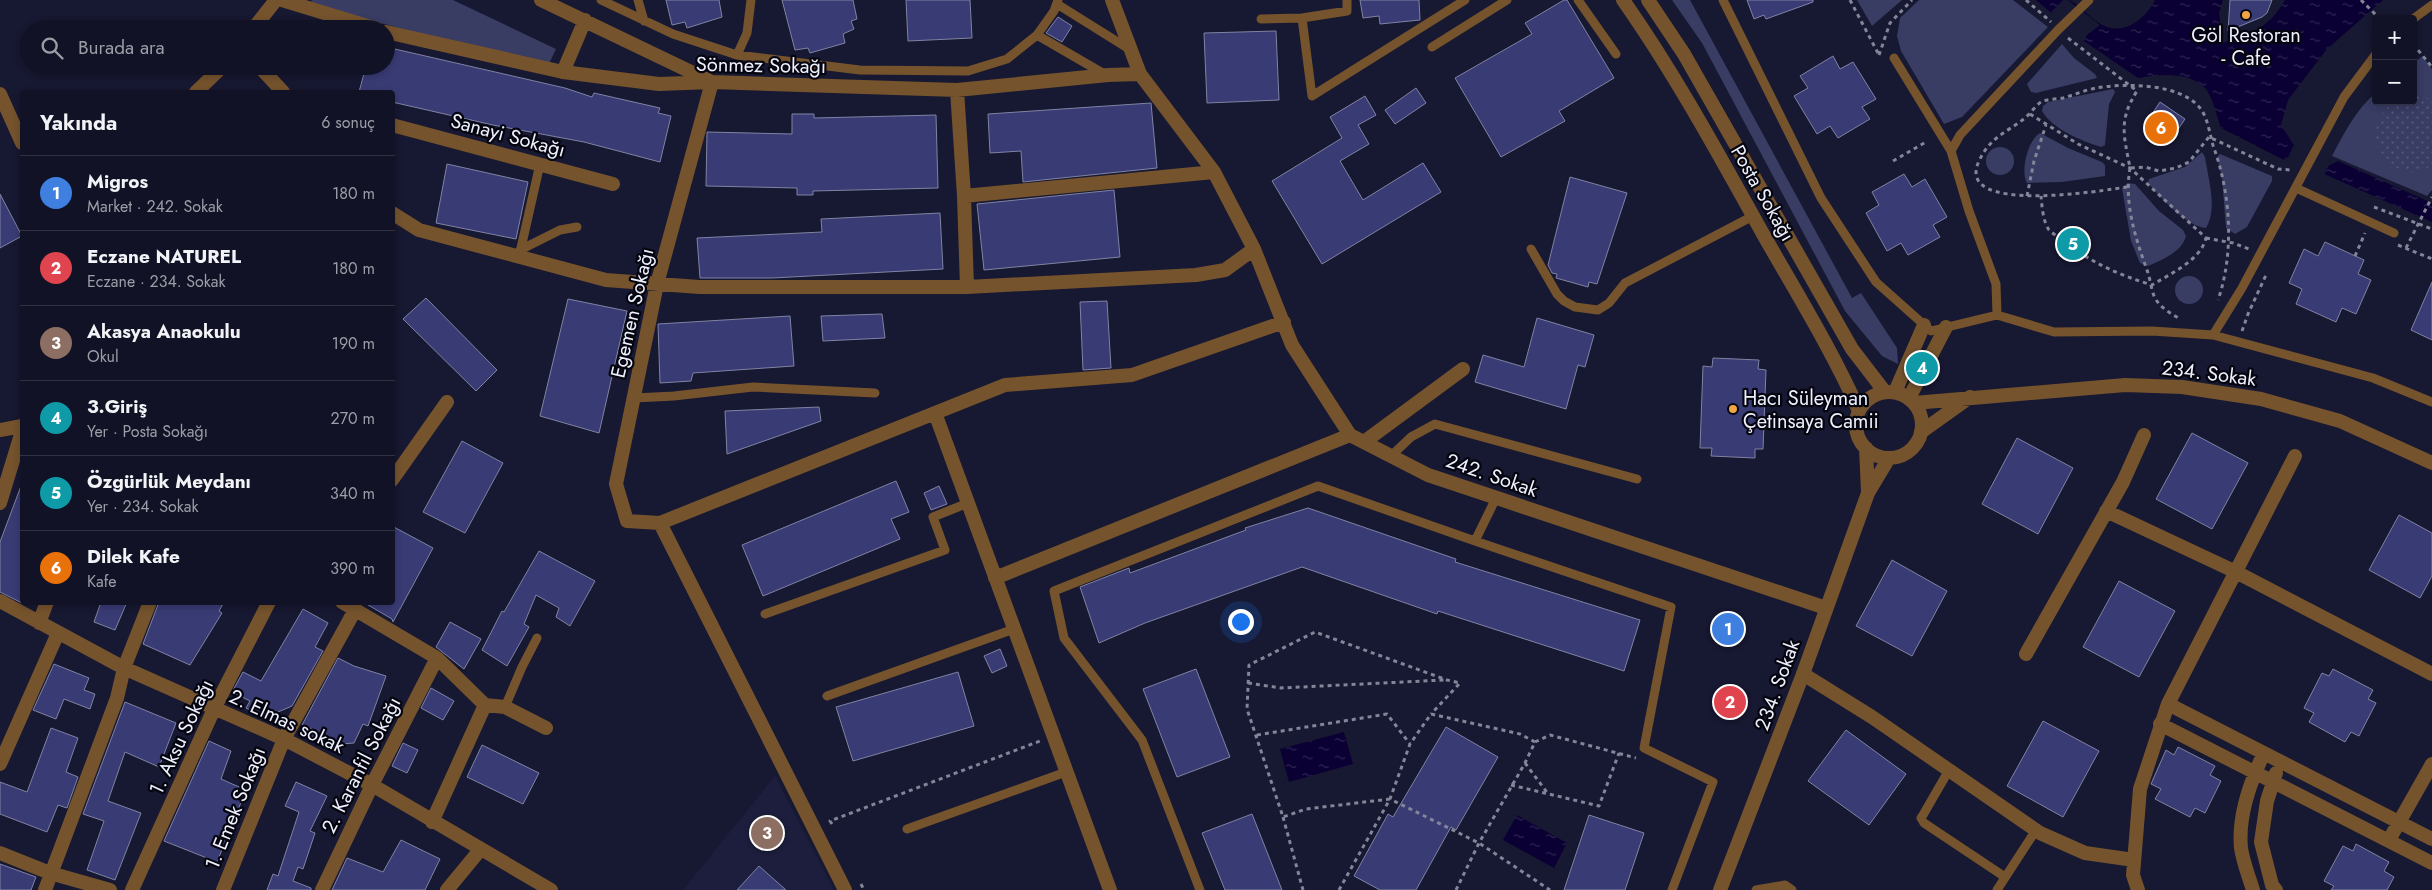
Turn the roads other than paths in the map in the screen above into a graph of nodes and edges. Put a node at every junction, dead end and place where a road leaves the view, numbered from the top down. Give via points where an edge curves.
1 (276, 0) edge
2 (282, 0) edge
3 (541, 0) edge
4 (601, 0) edge
5 (638, 0) edge
6 (751, 0) edge
7 (1112, 0) edge
8 (1346, 0) edge
9 (1507, 0) edge
10 (1578, 0) edge
11 (1623, 0) edge
12 (1648, 0) edge
13 (1723, 0) edge
14 (2089, 0) edge
15 (1058, 2) edge
16 (1459, 2) edge
17 (2432, 5) edge
18 (2417, 16) edge
19 (1302, 18) junction
20 (1261, 19) dead end
21 (260, 20) edge
22 (348, 20) edge
23 (585, 20) junction
24 (644, 21) junction
25 (395, 34) edge
26 (1037, 35) junction
27 (1432, 47) dead end
28 (1129, 49) junction
29 (1616, 54) dead end
30 (737, 55) junction
31 (1894, 58) dead end
32 (2372, 59) edge
33 (563, 72) junction
34 (1140, 74) junction
35 (214, 75) edge
36 (267, 75) edge
37 (1108, 75) junction
38 (712, 82) junction
39 (198, 90) edge
40 (280, 90) edge
41 (957, 90) junction
42 (0, 94) edge
43 (395, 126) edge
44 (20, 139) edge
45 (1951, 151) junction
46 (540, 164) junction
47 (1214, 172) junction
48 (613, 184) dead end
49 (2296, 188) junction
50 (964, 196) junction
51 (395, 215) edge
52 (1753, 216) junction
53 (577, 227) dead end
54 (2394, 233) dead end
55 (1254, 248) junction
56 (1531, 249) dead end
57 (518, 252) junction
58 (658, 284) junction
59 (967, 287) junction
60 (1997, 315) junction
61 (1284, 322) junction
62 (1924, 325) junction
63 (1946, 327) junction
64 (2213, 335) junction
65 (1463, 369) dead end
66 (1890, 392) junction
67 (875, 393) dead end
68 (1970, 396) junction
69 (634, 398) junction
70 (1911, 400) junction
71 (447, 402) dead end
72 (2432, 402) edge
73 (1859, 411) junction
74 (935, 413) junction
75 (20, 426) edge
76 (0, 430) edge
77 (1922, 432) junction
78 (1350, 435) junction
79 (2144, 435) dead end
80 (20, 436) edge
81 (1364, 442) junction
82 (1866, 448) junction
83 (1391, 456) junction
84 (2295, 456) dead end
85 (1889, 458) junction
86 (2432, 462) edge
87 (395, 476) edge
88 (1637, 479) dead end
89 (3, 483) edge
90 (1868, 493) junction
91 (1496, 498) junction
92 (0, 503) edge
93 (968, 504) junction
94 (2106, 511) junction
95 (660, 523) junction
96 (1475, 541) junction
97 (2234, 572) junction
98 (995, 578) junction
99 (0, 601) edge
100 (46, 605) edge
101 (149, 605) edge
102 (267, 605) edge
103 (347, 605) edge
104 (1826, 608) junction
105 (355, 610) junction
106 (765, 614) dead end
107 (39, 623) junction
108 (1014, 629) junction
109 (58, 633) junction
110 (537, 638) dead end
111 (2026, 654) dead end
112 (437, 658) junction
113 (124, 668) junction
114 (1803, 674) junction
115 (2432, 674) edge
116 (827, 696) dead end
117 (2168, 704) junction
118 (485, 705) junction
119 (505, 707) junction
120 (214, 709) junction
121 (2160, 724) junction
122 (546, 728) dead end
123 (284, 739) junction
124 (2264, 753) junction
125 (2282, 762) junction
126 (0, 764) edge
127 (2432, 764) edge
128 (1949, 770) junction
129 (2255, 771) junction
130 (1066, 772) junction
131 (2273, 780) junction
132 (372, 785) junction
133 (432, 822) junction
134 (2400, 823) junction
135 (907, 829) dead end
136 (2036, 830) junction
137 (2432, 839) edge
138 (2389, 840) junction
139 (480, 850) junction
140 (0, 853) edge
141 (2134, 860) junction
142 (2432, 862) edge
143 (50, 873) junction
144 (2005, 877) junction
145 (45, 890) edge
146 (110, 890) edge
147 (132, 890) edge
148 (224, 890) edge
149 (322, 890) edge
150 (447, 890) edge
151 (551, 890) edge
152 (845, 890) edge
153 (1110, 890) edge
154 (1200, 890) edge
155 (1672, 890) edge
156 (1720, 890) edge
157 (1756, 890) edge
158 (1792, 890) edge
159 (1997, 890) edge
160 (2138, 890) edge
161 (2253, 890) edge
162 (2276, 890) edge

1 - 21 street
2 - 22 street
3 - 23 street
4 - 24 lane
5 - 24 lane
6 - 30 lane via 747,33
7 - 28 street
8 - 19 lane via 1347,11
9 - 27 lane
10 - 29 lane
11 - 52 street, Posta Sokağı via 1662,58
12 - 66 street, Posta Sokağı via 1684,54 1852,349
13 - 62 lane via 1821,198 1876,282
14 - 45 lane via 1960,135
15 - 26 lane
15 - 28 lane
16 - 19 lane via 1312,96
17 - 18 lane
19 - 20 lane
23 - 33 street
23 - 38 street
24 - 30 lane
25 - 33 street, Sönmez Sokağı
26 - 30 lane via 1007,59 968,71 860,70
26 - 37 lane
28 - 34 street
31 - 45 lane
32 - 49 lane via 2344,97
33 - 38 street, Sönmez Sokağı via 659,84
34 - 37 street, Sönmez Sokağı
34 - 47 street
35 - 39 street
36 - 40 street
37 - 41 street, Sönmez Sokağı
38 - 41 street, Sönmez Sokağı
38 - 58 street, Egemen Sokağı
41 - 50 street
42 - 44 street
43 - 46 street, Sanayi Sokağı
45 - 60 lane via 1996,284
46 - 48 street, Sanayi Sokağı
46 - 57 lane
47 - 50 street
47 - 55 street
49 - 54 lane
49 - 64 lane
50 - 59 street
51 - 57 street via 419,230
52 - 56 lane via 1625,283 1609,303 1598,310 1575,307 1564,301
52 - 73 street, Posta Sokağı via 1845,379
53 - 57 lane via 560,230
55 - 59 street via 1225,270 1196,274
55 - 61 street
57 - 58 street via 606,280
58 - 59 street via 699,287
58 - 69 street, Egemen Sokağı
60 - 63 lane
60 - 64 lane via 2054,332 2152,331
61 - 74 street via 1132,375 1005,385
61 - 78 street via 1292,345
62 - 63 lane via 1931,331
62 - 66 street
63 - 70 street
64 - 72 lane via 2373,378
65 - 81 street
66 - 70 street
66 - 73 street via 1869,398
67 - 69 lane via 753,387
68 - 70 street, 234. Sokak
68 - 77 street
68 - 86 street, 234. Sokak via 2125,385 2182,387 2262,399 2340,421
69 - 95 street, Egemen Sokağı via 616,484 627,521
70 - 77 street via 1921,416
71 - 87 street
73 - 82 street via 1856,427
74 - 93 street
74 - 95 street
75 - 76 street
77 - 85 street via 1910,451
78 - 81 street, 242. Sokak
78 - 98 street
79 - 94 street
80 - 89 street
81 - 83 street, 242. Sokak
82 - 85 street
82 - 90 street, 234. Sokak
83 - 88 lane via 1411,437 1436,424
83 - 91 street, 242. Sokak via 1428,475
84 - 97 street
85 - 90 street, 234. Sokak
89 - 92 street
90 - 104 street, 234. Sokak
91 - 96 lane
91 - 104 street, 242. Sokak
93 - 98 street
93 - 106 lane via 934,517 945,550
94 - 97 street
94 - 111 street
95 - 152 street
96 - 154 lane via 1318,486 1054,591 1064,638 1142,740
96 - 155 lane via 1671,607 1644,748 1713,782
97 - 115 street
97 - 117 street
98 - 108 street
99 - 107 street, 2. Elmas sokak
100 - 107 street
101 - 113 street
102 - 120 street, 1. Aksu Sokağı
103 - 105 street
104 - 114 street, 234. Sokak
105 - 112 street
105 - 123 street, 1. Emek Sokağı
107 - 109 street, 2. Elmas sokak
108 - 116 lane
108 - 130 street
109 - 113 street, 2. Elmas sokak
109 - 126 street
110 - 119 lane
112 - 118 street
112 - 132 street, 2. Karanfil Sokağı
113 - 120 street, 2. Elmas sokak
113 - 143 street via 117,698
114 - 128 street
114 - 156 street, 234. Sokak
117 - 121 street
117 - 124 street
118 - 119 street
118 - 133 street
119 - 122 street
120 - 123 street, 2. Elmas sokak
120 - 147 street, 1. Aksu Sokağı
121 - 129 street
121 - 141 street via 2140,789
123 - 132 street, 2. Elmas sokak
123 - 148 street, 1. Emek Sokağı
124 - 125 street
124 - 129 street
125 - 131 street
125 - 134 street
127 - 134 street
128 - 136 street
128 - 144 lane via 1921,818
129 - 131 street
129 - 161 street via 2244,817 2241,848
130 - 135 lane
130 - 153 street
131 - 138 street
131 - 162 street via 2261,842
132 - 133 street, 2. Elmas sokak
132 - 149 street, 2. Karanfil Sokağı
133 - 139 street, 2. Elmas sokak
134 - 137 street
134 - 138 street
136 - 141 street via 2085,853
136 - 144 lane
138 - 142 street
139 - 150 street
139 - 151 street, 2. Elmas sokak
140 - 143 street
141 - 160 street via 2133,875
143 - 145 street
143 - 146 street
144 - 159 lane
157 - 158 lane via 1785,885

